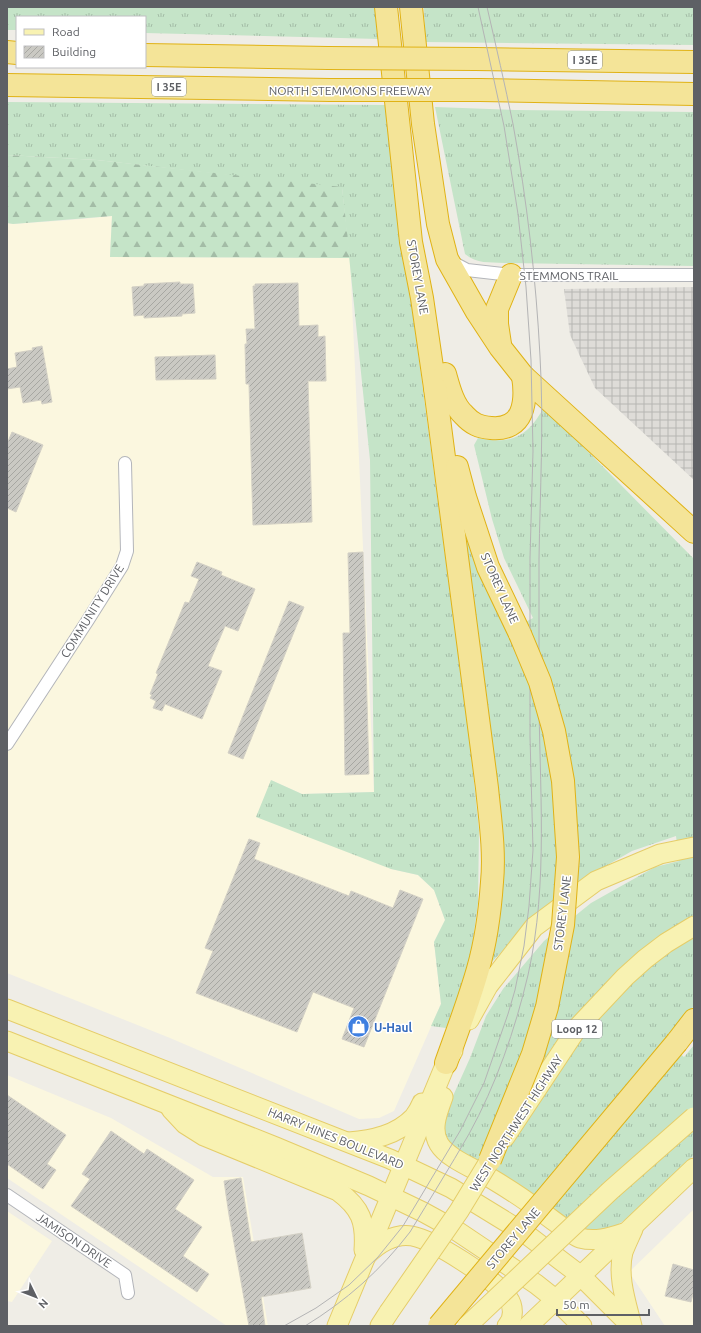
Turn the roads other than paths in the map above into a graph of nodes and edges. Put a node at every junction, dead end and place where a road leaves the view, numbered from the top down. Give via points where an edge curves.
1 (386, 7) edge
2 (411, 7) edge
3 (146, 55) edge
4 (694, 62) edge
5 (7, 85) edge
6 (694, 94) edge
7 (447, 259) junction
8 (511, 275) junction
9 (694, 275) edge
10 (422, 298) junction
11 (500, 347) junction
12 (524, 376) junction
13 (435, 388) junction
14 (125, 463) dead end
15 (694, 532) edge
16 (7, 744) edge
17 (694, 847) edge
18 (694, 926) edge
19 (7, 1009) edge
20 (694, 1020) edge
21 (465, 1028) junction
22 (7, 1041) edge
23 (444, 1068) junction
24 (205, 1086) junction
25 (166, 1104) junction
26 (193, 1114) junction
27 (694, 1117) edge
28 (348, 1142) junction
29 (490, 1160) junction
30 (403, 1165) junction
31 (694, 1168) edge
32 (7, 1196) edge
33 (390, 1196) junction
34 (630, 1228) junction
35 (364, 1260) junction
36 (580, 1275) junction
37 (128, 1293) dead end
38 (555, 1299) junction
39 (384, 1319) edge
40 (337, 1326) edge
41 (439, 1326) edge
42 (467, 1326) edge
43 (507, 1326) edge
44 (528, 1326) edge
45 (582, 1326) edge
46 (631, 1326) edge

1 - 10 highway, STOREY LANE via 411,242
2 - 7 highway via 423,124 438,224
3 - 4 highway, I 35E, bridge
5 - 6 highway, NORTH STEMMONS FREEWAY / I 35E, bridge
7 - 8 street, STEMMONS TRAIL via 468,270
7 - 11 highway
8 - 9 street, STEMMONS TRAIL
8 - 11 highway via 497,309
10 - 12 highway via 454,402 463,415 477,426 502,428 518,420 526,393
10 - 13 highway, STOREY LANE
11 - 12 highway
12 - 15 highway
13 - 23 highway via 493,847 493,881 480,962
13 - 29 highway, STOREY LANE, bridge via 464,497 488,567 540,682 554,731 563,781 568,857 563,925 547,1007 533,1054
14 - 16 street, COMMUNITY DRIVE via 127,551 122,566
17 - 21 main road via 660,854 596,881 534,927 488,986
18 - 29 main road, WEST NORTHWEST HIGHWAY / Loop 12, bridge via 645,959 578,1027
19 - 24 main road, HARRY HINES BOULEVARD
20 - 41 highway, STOREY LANE, bridge
21 - 23 main road
21 - 34 main road via 436,1117 435,1131 438,1142 445,1152 526,1201 577,1238 590,1241 605,1239
22 - 25 main road
23 - 28 main road via 414,1117 384,1136 370,1141
23 - 30 main road
24 - 26 main road
24 - 28 main road, HARRY HINES BOULEVARD
25 - 26 main road
25 - 35 main road via 185,1124 204,1136 338,1191 351,1201 364,1224
26 - 33 main road
27 - 42 main road, bridge via 611,1190
28 - 30 main road, HARRY HINES BOULEVARD
29 - 39 main road, WEST NORTHWEST HIGHWAY / Loop 12, bridge via 459,1211
30 - 33 main road
30 - 36 main road, HARRY HINES BOULEVARD via 489,1210
31 - 34 main road
32 - 37 street, JAMISON DRIVE via 125,1275
33 - 35 main road
33 - 38 main road via 454,1229 507,1263
34 - 36 main road
34 - 46 main road via 621,1271
35 - 40 main road
35 - 43 main road via 385,1240 405,1236 411,1236 451,1254 499,1286 510,1299 513,1308
36 - 38 main road
36 - 46 main road, HARRY HINES BOULEVARD
38 - 44 main road
38 - 45 main road

